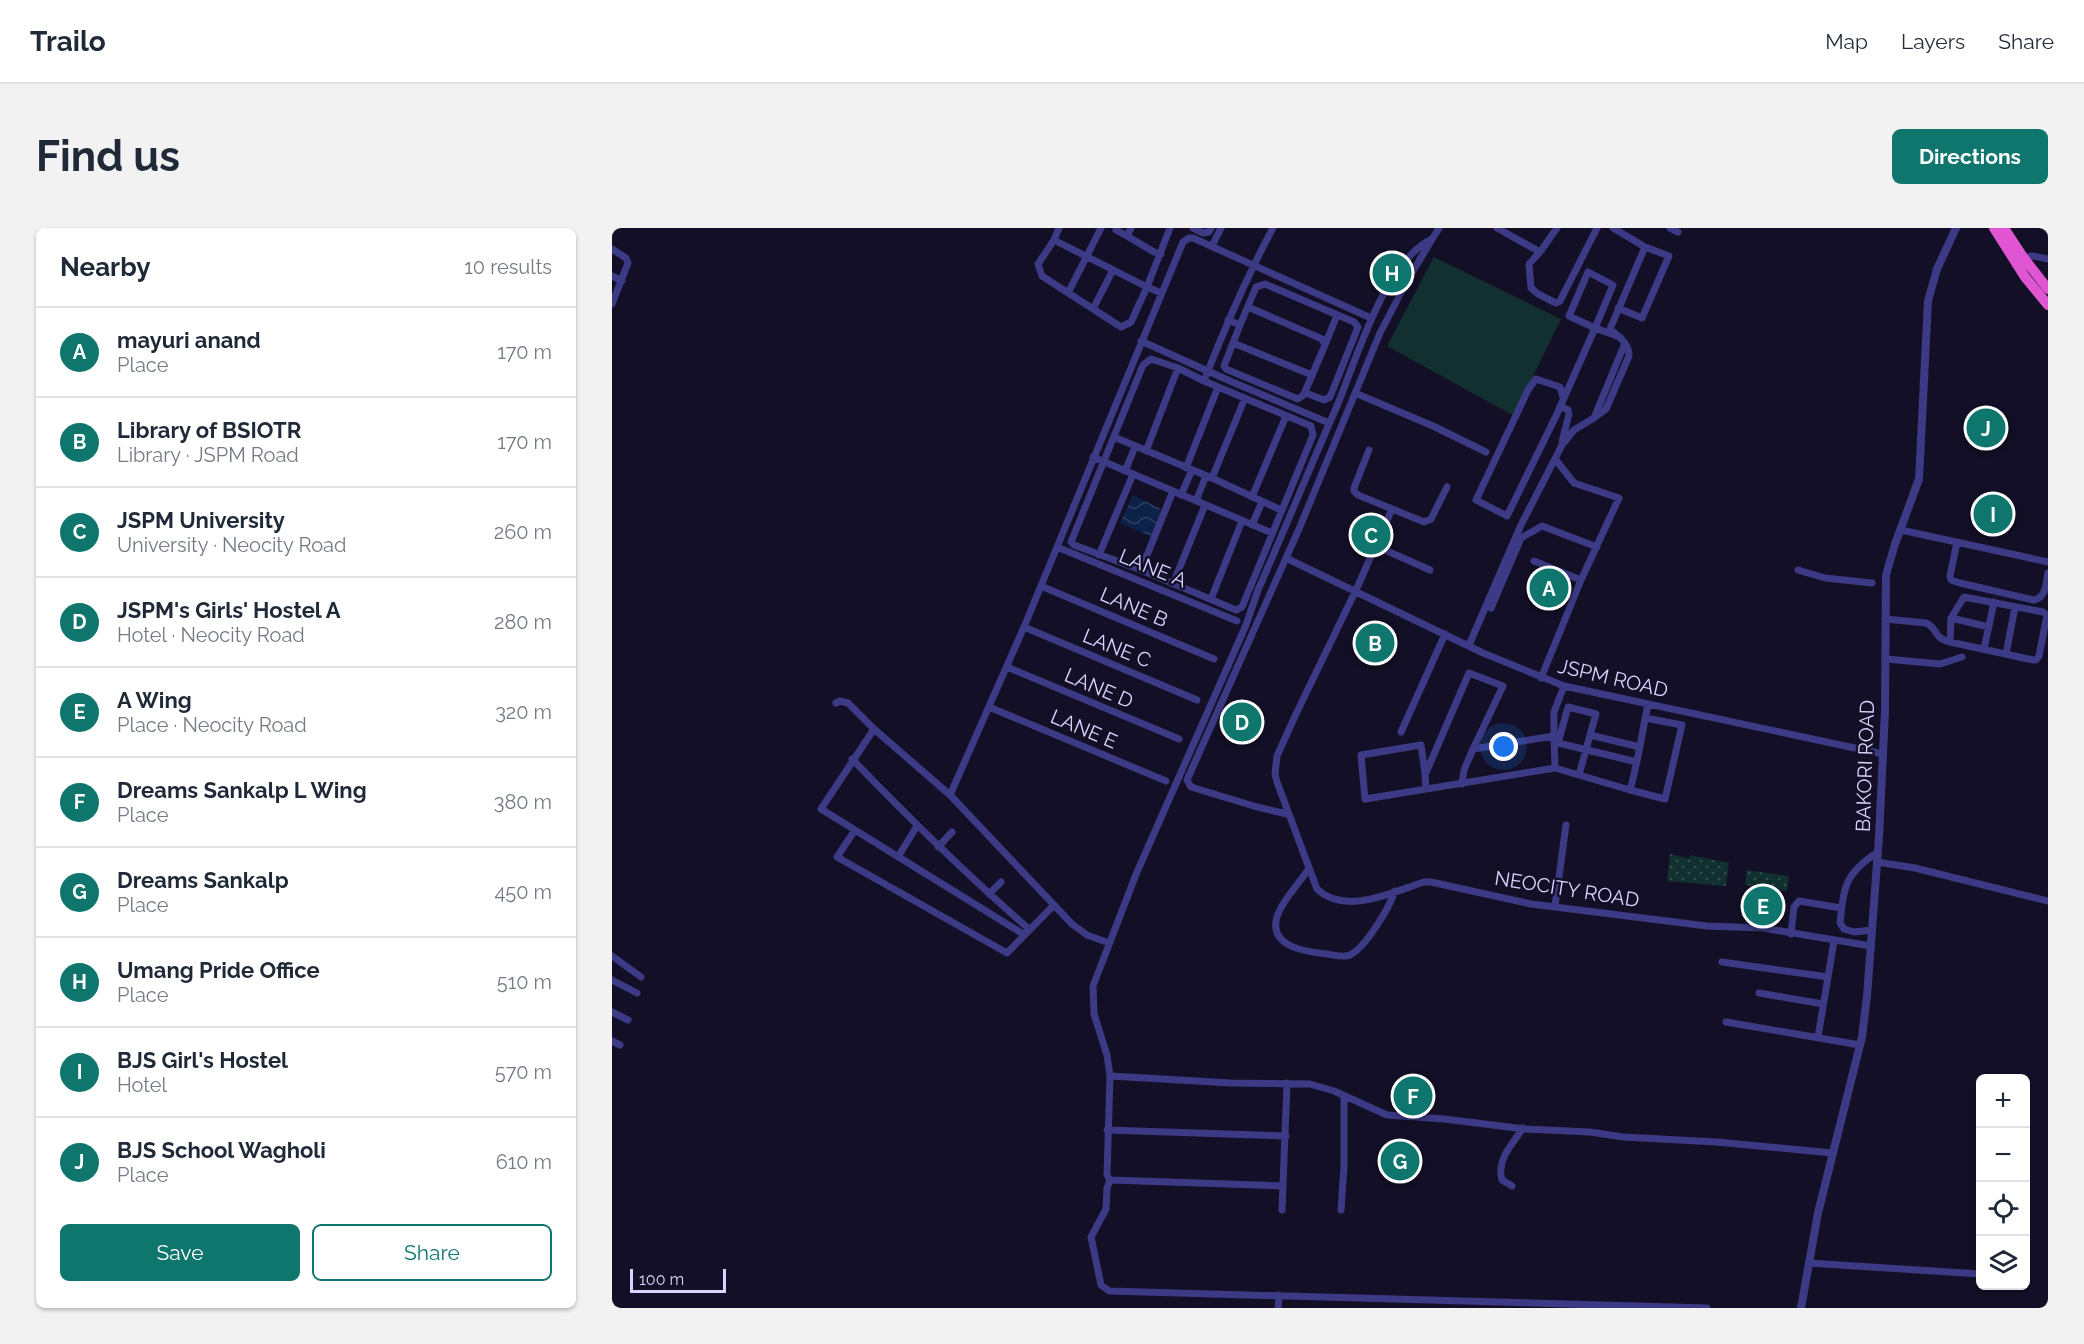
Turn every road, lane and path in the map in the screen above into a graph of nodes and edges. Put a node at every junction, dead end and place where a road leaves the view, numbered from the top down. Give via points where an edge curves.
1 (1059, 228) edge
2 (1101, 228) edge
3 (1131, 228) edge
4 (1170, 228) edge
5 (1193, 228) edge
6 (1211, 228) edge
7 (1221, 228) edge
8 (1273, 228) edge
9 (1439, 228) edge
10 (1497, 228) edge
11 (1557, 228) edge
12 (1597, 228) edge
13 (1613, 228) edge
14 (1670, 228) edge
15 (1956, 228) edge
16 (1994, 228) edge
17 (2004, 228) edge
18 (1115, 229) edge
19 (1678, 232) dead end
20 (1127, 236) junction
21 (1432, 239) junction
22 (1054, 240) junction
23 (1212, 246) junction
24 (1645, 247) junction
25 (612, 249) edge
26 (1539, 252) junction
27 (1161, 254) junction
28 (1087, 256) junction
29 (2023, 257) junction
30 (2048, 260) edge
31 (1253, 264) junction
32 (1113, 270) junction
33 (612, 276) edge
34 (622, 281) junction
35 (1147, 287) junction
36 (2048, 289) edge
37 (1068, 293) junction
38 (1161, 293) junction
39 (612, 304) edge
40 (2048, 305) edge
41 (1248, 307) junction
42 (1093, 309) junction
43 (1618, 309) junction
44 (1337, 315) junction
45 (1371, 318) junction
46 (1228, 320) junction
47 (1240, 325) junction
48 (1595, 328) junction
49 (1622, 340) junction
50 (1141, 341) junction
51 (1233, 343) junction
52 (1325, 345) junction
53 (1178, 368) junction
54 (1208, 372) junction
55 (1312, 375) junction
56 (1204, 381) junction
57 (1218, 387) junction
58 (1355, 393) junction
59 (1304, 394) junction
60 (1270, 397) junction
61 (1563, 397) junction
62 (1245, 398) junction
63 (1560, 406) junction
64 (1267, 407) junction
65 (1286, 416) junction
66 (1329, 423) junction
67 (1114, 438) junction
68 (1562, 445) junction
69 (1135, 447) junction
70 (1369, 450) dead end
71 (1146, 451) junction
72 (1486, 452) dead end
73 (1093, 457) junction
74 (1556, 460) junction
75 (1104, 462) junction
76 (1189, 469) junction
77 (1125, 471) junction
78 (1133, 474) junction
79 (1209, 477) junction
80 (1447, 487) dead end
81 (1173, 491) junction
82 (1181, 495) junction
83 (1252, 497) junction
84 (1196, 501) junction
85 (1262, 502) junction
86 (1205, 505) junction
87 (1392, 509) junction
88 (1281, 510) junction
89 (1242, 521) junction
90 (1277, 521) junction
91 (1252, 525) junction
92 (1286, 525) junction
93 (1901, 530) junction
94 (1272, 533) junction
95 (1957, 542) junction
96 (1376, 546) junction
97 (1057, 547) junction
98 (1597, 547) junction
99 (1099, 555) junction
100 (1286, 558) junction
101 (1534, 561) dead end
102 (2048, 562) edge
103 (1141, 570) junction
104 (1430, 570) dead end
105 (1798, 570) dead end
106 (2048, 573) edge
107 (1581, 580) junction
108 (1872, 583) dead end
109 (1173, 584) junction
110 (1041, 586) junction
111 (1356, 590) junction
112 (1210, 599) junction
113 (1994, 602) junction
114 (2015, 607) junction
115 (1491, 608) dead end
116 (1951, 618) junction
117 (1885, 619) junction
118 (1237, 621) dead end
119 (1024, 627) junction
120 (1989, 627) junction
121 (1445, 634) junction
122 (1950, 642) junction
123 (1469, 645) junction
124 (1984, 649) junction
125 (2006, 654) junction
126 (1962, 657) dead end
127 (1214, 659) dead end
128 (1886, 659) junction
129 (1007, 667) junction
130 (1541, 678) junction
131 (1563, 686) junction
132 (1197, 700) dead end
133 (836, 703) dead end
134 (1648, 704) junction
135 (989, 707) junction
136 (1645, 718) junction
137 (873, 729) junction
138 (1401, 732) dead end
139 (1590, 735) junction
140 (1179, 740) dead end
141 (1555, 741) junction
142 (1640, 747) junction
143 (1473, 749) junction
144 (1586, 750) junction
145 (1883, 754) junction
146 (852, 759) junction
147 (1637, 762) junction
148 (1555, 768) junction
149 (1425, 775) junction
150 (1579, 776) junction
151 (1166, 781) dead end
152 (1462, 784) junction
153 (1426, 789) junction
154 (1630, 790) junction
155 (950, 795) junction
156 (1287, 814) junction
157 (1566, 825) dead end
158 (917, 826) junction
159 (855, 830) junction
160 (952, 832) dead end
161 (939, 847) junction
162 (898, 857) junction
163 (1877, 857) junction
164 (1308, 870) junction
165 (1001, 882) dead end
166 (1395, 891) junction
167 (989, 894) junction
168 (2048, 901) edge
169 (1054, 905) junction
170 (1555, 906) junction
171 (1842, 908) junction
172 (1872, 930) junction
173 (1026, 931) junction
174 (1791, 934) junction
175 (1834, 941) junction
176 (1109, 943) junction
177 (1871, 946) junction
178 (612, 956) edge
179 (1722, 962) dead end
180 (1828, 976) junction
181 (641, 977) dead end
182 (612, 980) edge
183 (637, 993) dead end
184 (1759, 993) dead end
185 (1823, 1004) junction
186 (612, 1012) edge
187 (628, 1020) dead end
188 (1726, 1022) dead end
189 (1818, 1037) junction
190 (612, 1041) edge
191 (620, 1045) dead end
192 (1860, 1045) junction
193 (1110, 1076) junction
194 (1287, 1083) junction
195 (1344, 1096) junction
196 (1523, 1128) junction
197 (1107, 1130) junction
198 (1286, 1136) junction
199 (1832, 1153) junction
200 (1110, 1180) junction
201 (1283, 1186) junction
202 (1512, 1186) dead end
203 (1282, 1210) dead end
204 (1341, 1210) dead end
205 (1809, 1263) junction
206 (1976, 1274) edge
207 (1279, 1294) junction
208 (1278, 1308) edge
209 (1707, 1308) edge
210 (1801, 1308) edge

1 - 22 street
2 - 28 street
3 - 20 street
4 - 27 street
5 - 6 street via 1203,232
7 - 23 street
8 - 31 street
9 - 21 street
10 - 26 street
11 - 26 street
12 - 26 street via 1560,302 1531,288 1529,264
13 - 24 street
14 - 19 street
15 - 93 street, BAKORI ROAD via 1937,269 1928,301 1919,479
16 - 40 highway
17 - 29 highway
18 - 20 street
20 - 27 street
21 - 45 street via 1415,249
21 - 58 street via 1391,311
22 - 28 street
22 - 37 street via 1038,264 1042,276
23 - 31 street
23 - 38 street via 1193,238 1183,242
24 - 43 street
24 - 43 street via 1669,256 1642,318
25 - 34 street via 628,263
27 - 35 street
28 - 32 street
28 - 37 street
29 - 30 street
29 - 36 highway
31 - 45 street
31 - 46 street
32 - 35 street
32 - 42 street
33 - 34 street
34 - 39 street
35 - 38 street
35 - 42 street via 1131,322 1121,327
37 - 42 street
38 - 50 street
41 - 44 street via 1256,287 1265,284
41 - 47 street
41 - 52 street via 1320,337
43 - 49 street via 1610,329
44 - 52 street
44 - 59 street via 1357,324 1357,330 1330,397 1324,400
45 - 66 street
46 - 47 street
46 - 54 street
47 - 51 street
48 - 48 street via 1612,285 1588,273 1569,316
48 - 49 street
48 - 61 street
49 - 68 street via 1594,418 1574,430
50 - 54 street
50 - 73 street
51 - 55 street
51 - 59 street via 1226,369 1298,399
52 - 55 street
53 - 56 street
53 - 67 street via 1151,359 1146,362
53 - 71 street
54 - 56 street
54 - 60 street
55 - 59 street
56 - 57 street
57 - 62 street
57 - 76 street
58 - 72 street
58 - 100 street
60 - 64 street
60 - 66 street
61 - 63 street
61 - 63 street via 1560,387 1536,379 1476,500 1507,516
62 - 64 street
62 - 79 street
63 - 68 street via 1569,414
64 - 65 street
65 - 83 street
65 - 88 street via 1311,426 1314,432
66 - 92 street
67 - 69 street
67 - 75 street
68 - 74 street
69 - 71 street
69 - 77 street
70 - 87 street via 1354,491
71 - 76 street
73 - 75 street
73 - 97 street
74 - 98 street via 1574,483 1618,498
74 - 123 street via 1521,525
75 - 77 street
75 - 99 street via 1071,542
76 - 79 street
76 - 82 street
77 - 78 street
78 - 81 street
78 - 99 street
79 - 83 street
79 - 84 street
80 - 87 street via 1428,522
81 - 82 street
81 - 103 street
82 - 84 street
83 - 85 street
84 - 86 street
85 - 88 street
85 - 91 street
86 - 89 street
86 - 109 street
87 - 96 street, NEOCITY ROAD
88 - 90 street
89 - 91 street
89 - 112 street
90 - 92 street
90 - 94 street
91 - 94 street
92 - 176 street
93 - 95 street
93 - 117 street, BAKORI ROAD via 1886,575
94 - 112 street via 1242,607 1233,610
95 - 102 street
95 - 106 street via 1950,576 1960,584 2038,599
96 - 104 street
96 - 111 street, NEOCITY ROAD
97 - 110 street
97 - 118 street, LANE A
98 - 107 street
98 - 115 street via 1542,526 1521,538
99 - 103 street
100 - 111 street, JSPM ROAD
100 - 156 street via 1187,780 1191,787
101 - 107 street
103 - 109 street
105 - 108 street via 1825,578
107 - 130 street
109 - 112 street
110 - 119 street
110 - 127 street, LANE B
111 - 121 street, JSPM ROAD
111 - 156 street, NEOCITY ROAD via 1277,756 1275,774
113 - 114 street
113 - 116 street via 1964,597
113 - 120 street
114 - 125 street
114 - 125 street via 2043,612 2047,618 2036,660
116 - 120 street
116 - 122 street
117 - 122 street via 1926,623 1942,640
117 - 128 street, BAKORI ROAD
119 - 129 street
119 - 132 street, LANE C
120 - 124 street
121 - 123 street, JSPM ROAD
121 - 138 street
122 - 124 street
123 - 130 street, JSPM ROAD
124 - 125 street
126 - 128 street via 1940,664
128 - 145 street, BAKORI ROAD
129 - 135 street
129 - 140 street, LANE D
130 - 131 street, JSPM ROAD
131 - 134 street, JSPM ROAD
131 - 141 street via 1554,712
133 - 137 street via 849,704
134 - 136 street
134 - 145 street, JSPM ROAD
135 - 151 street, LANE E
135 - 155 street
136 - 142 street
136 - 154 street via 1682,725 1665,799
137 - 146 street
137 - 155 street
139 - 141 street via 1596,714 1568,707
139 - 142 street
139 - 144 street
141 - 143 street
141 - 144 street
141 - 148 street
142 - 147 street
143 - 149 street via 1503,686 1469,672
143 - 152 street
144 - 147 street
144 - 150 street
145 - 163 street, BAKORI ROAD
146 - 158 street
146 - 159 street via 821,809
147 - 154 street
148 - 150 street
148 - 152 street
149 - 153 street
149 - 153 street via 1421,745 1361,755 1365,799
150 - 154 street
152 - 153 street
155 - 169 street
156 - 164 street, NEOCITY ROAD
157 - 170 street
158 - 161 street
158 - 162 street
159 - 162 street
159 - 173 street via 837,857 1007,952
160 - 161 street
161 - 167 street
162 - 173 street
163 - 168 street
163 - 171 street via 1852,872
163 - 172 street, BAKORI ROAD
164 - 166 street, NEOCITY ROAD via 1317,889 1335,900 1376,898
164 - 166 street via 1279,912 1276,924 1278,936 1300,950 1352,954 1384,916
165 - 167 street
166 - 170 street, NEOCITY ROAD via 1431,882
167 - 173 street
169 - 173 street
169 - 176 street via 1081,932
170 - 174 street, NEOCITY ROAD
171 - 172 street via 1840,922 1844,929
171 - 174 street via 1799,901 1794,907
172 - 177 street, BAKORI ROAD
174 - 175 street, NEOCITY ROAD
175 - 177 street, NEOCITY ROAD
175 - 180 street
176 - 193 street via 1092,994
177 - 192 street, BAKORI ROAD
178 - 181 street
179 - 180 street
180 - 185 street
182 - 183 street
184 - 185 street
185 - 189 street
186 - 187 street
188 - 189 street
189 - 192 street
190 - 191 street
192 - 199 street, BAKORI ROAD
193 - 194 street
193 - 197 street
194 - 195 street via 1310,1084
194 - 198 street
195 - 196 street via 1387,1115
195 - 204 street
196 - 199 street
196 - 202 street via 1501,1160 1502,1180
197 - 198 street
197 - 200 street
198 - 201 street
199 - 205 street, BAKORI ROAD
200 - 201 street
200 - 207 street via 1106,1209 1090,1237 1103,1289
201 - 203 street
205 - 206 street
205 - 210 street, BAKORI ROAD
207 - 208 street
207 - 209 street

